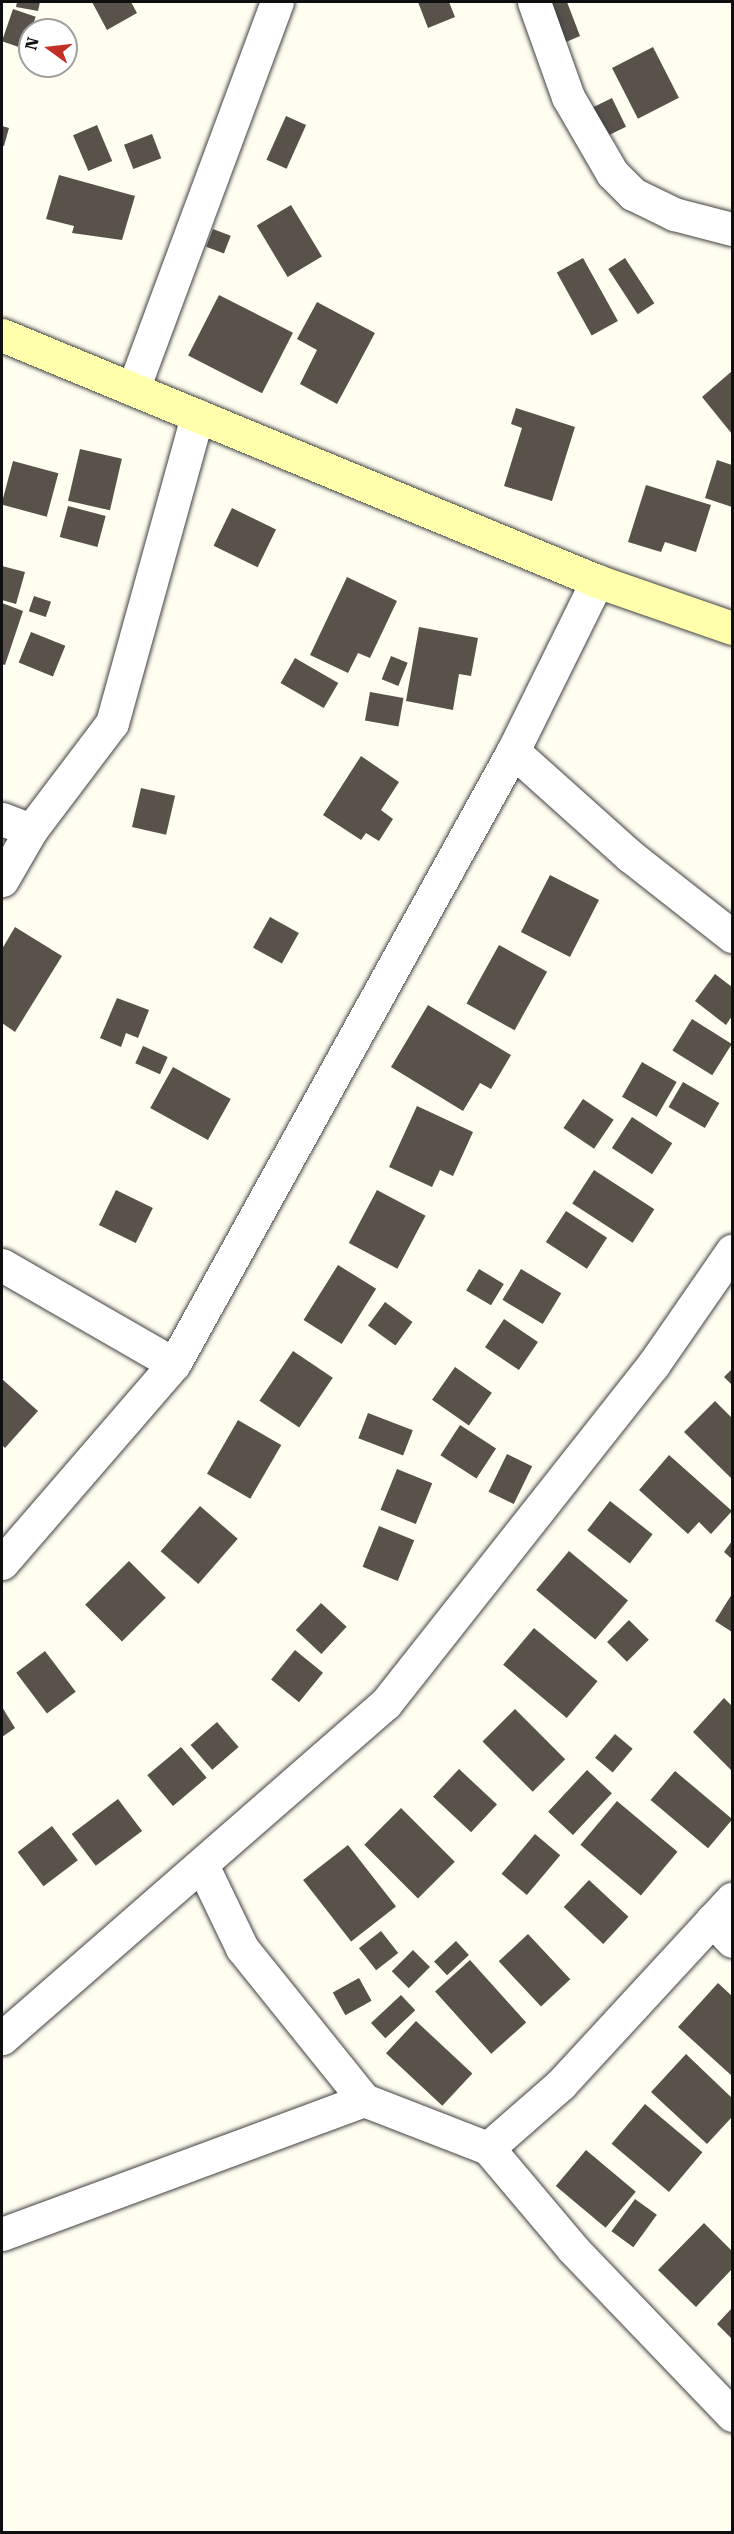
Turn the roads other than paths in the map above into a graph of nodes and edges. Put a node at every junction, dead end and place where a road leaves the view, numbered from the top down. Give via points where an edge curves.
1 (277, 2) edge
2 (534, 2) edge
3 (732, 230) edge
4 (2, 335) edge
5 (134, 389) junction
6 (197, 416) junction
7 (597, 581) junction
8 (732, 628) edge
9 (513, 751) junction
10 (16, 825) edge
11 (2, 880) edge
12 (732, 936) edge
13 (732, 1251) edge
14 (2, 1265) edge
15 (174, 1364) junction
16 (2, 1563) edge
17 (203, 1867) junction
18 (726, 1920) edge
19 (2, 2038) edge
20 (364, 2100) junction
21 (488, 2148) junction
22 (2, 2234) edge
23 (732, 2415) edge

1 - 5 street
2 - 3 street via 568,97 612,173 633,194 674,214
4 - 5 street
5 - 6 street
6 - 7 street
6 - 10 street via 112,723
7 - 8 street
7 - 9 street
9 - 12 street via 630,856
9 - 15 street
10 - 11 street
13 - 17 street via 653,1365 386,1703
14 - 15 street
15 - 16 street
17 - 19 street
17 - 20 street via 242,1948
18 - 21 street via 561,2084
20 - 21 street
20 - 22 street
21 - 23 street via 573,2249

